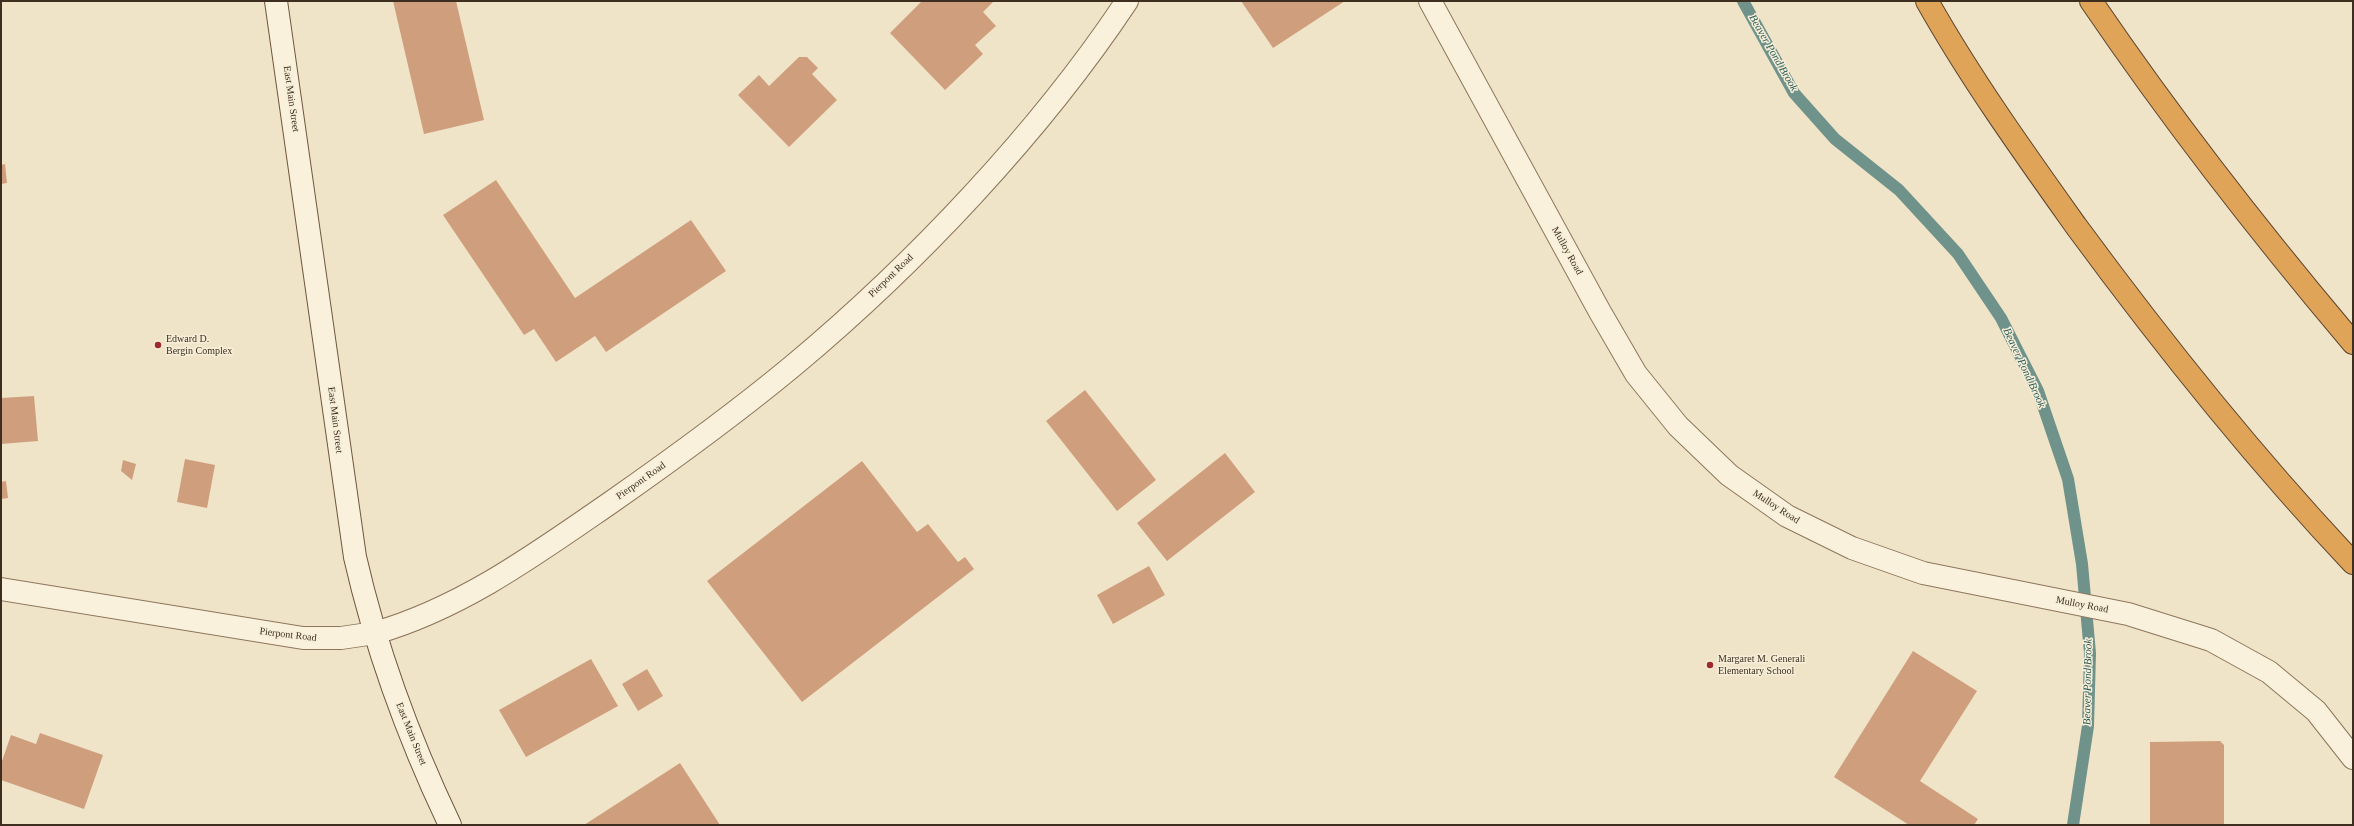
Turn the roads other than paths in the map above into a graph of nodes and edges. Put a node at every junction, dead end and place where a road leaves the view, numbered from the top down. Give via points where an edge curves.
1 (276, 1) edge
2 (1127, 1) edge
3 (1430, 1) edge
4 (1927, 1) edge
5 (2091, 1) edge
6 (2353, 343) edge
7 (2353, 563) edge
8 (1, 590) edge
9 (375, 633) junction
10 (2353, 758) edge
11 (450, 825) edge

1 - 9 street, East Main Street via 355,557
2 - 9 street, Pierpont Road via 1098,44 1063,88 975,190 924,244 796,363 710,431 505,573 433,613
3 - 10 street, Mulloy Road via 1636,374 1684,432 1729,475 1787,516 1852,548 1922,573 2113,611 2211,640 2269,672 2316,711
4 - 7 highway via 1993,106 2118,283 2182,367 2253,452
5 - 6 highway via 2244,212
8 - 9 street, Pierpont Road via 303,638 341,638
9 - 11 street, East Main Street via 401,710

